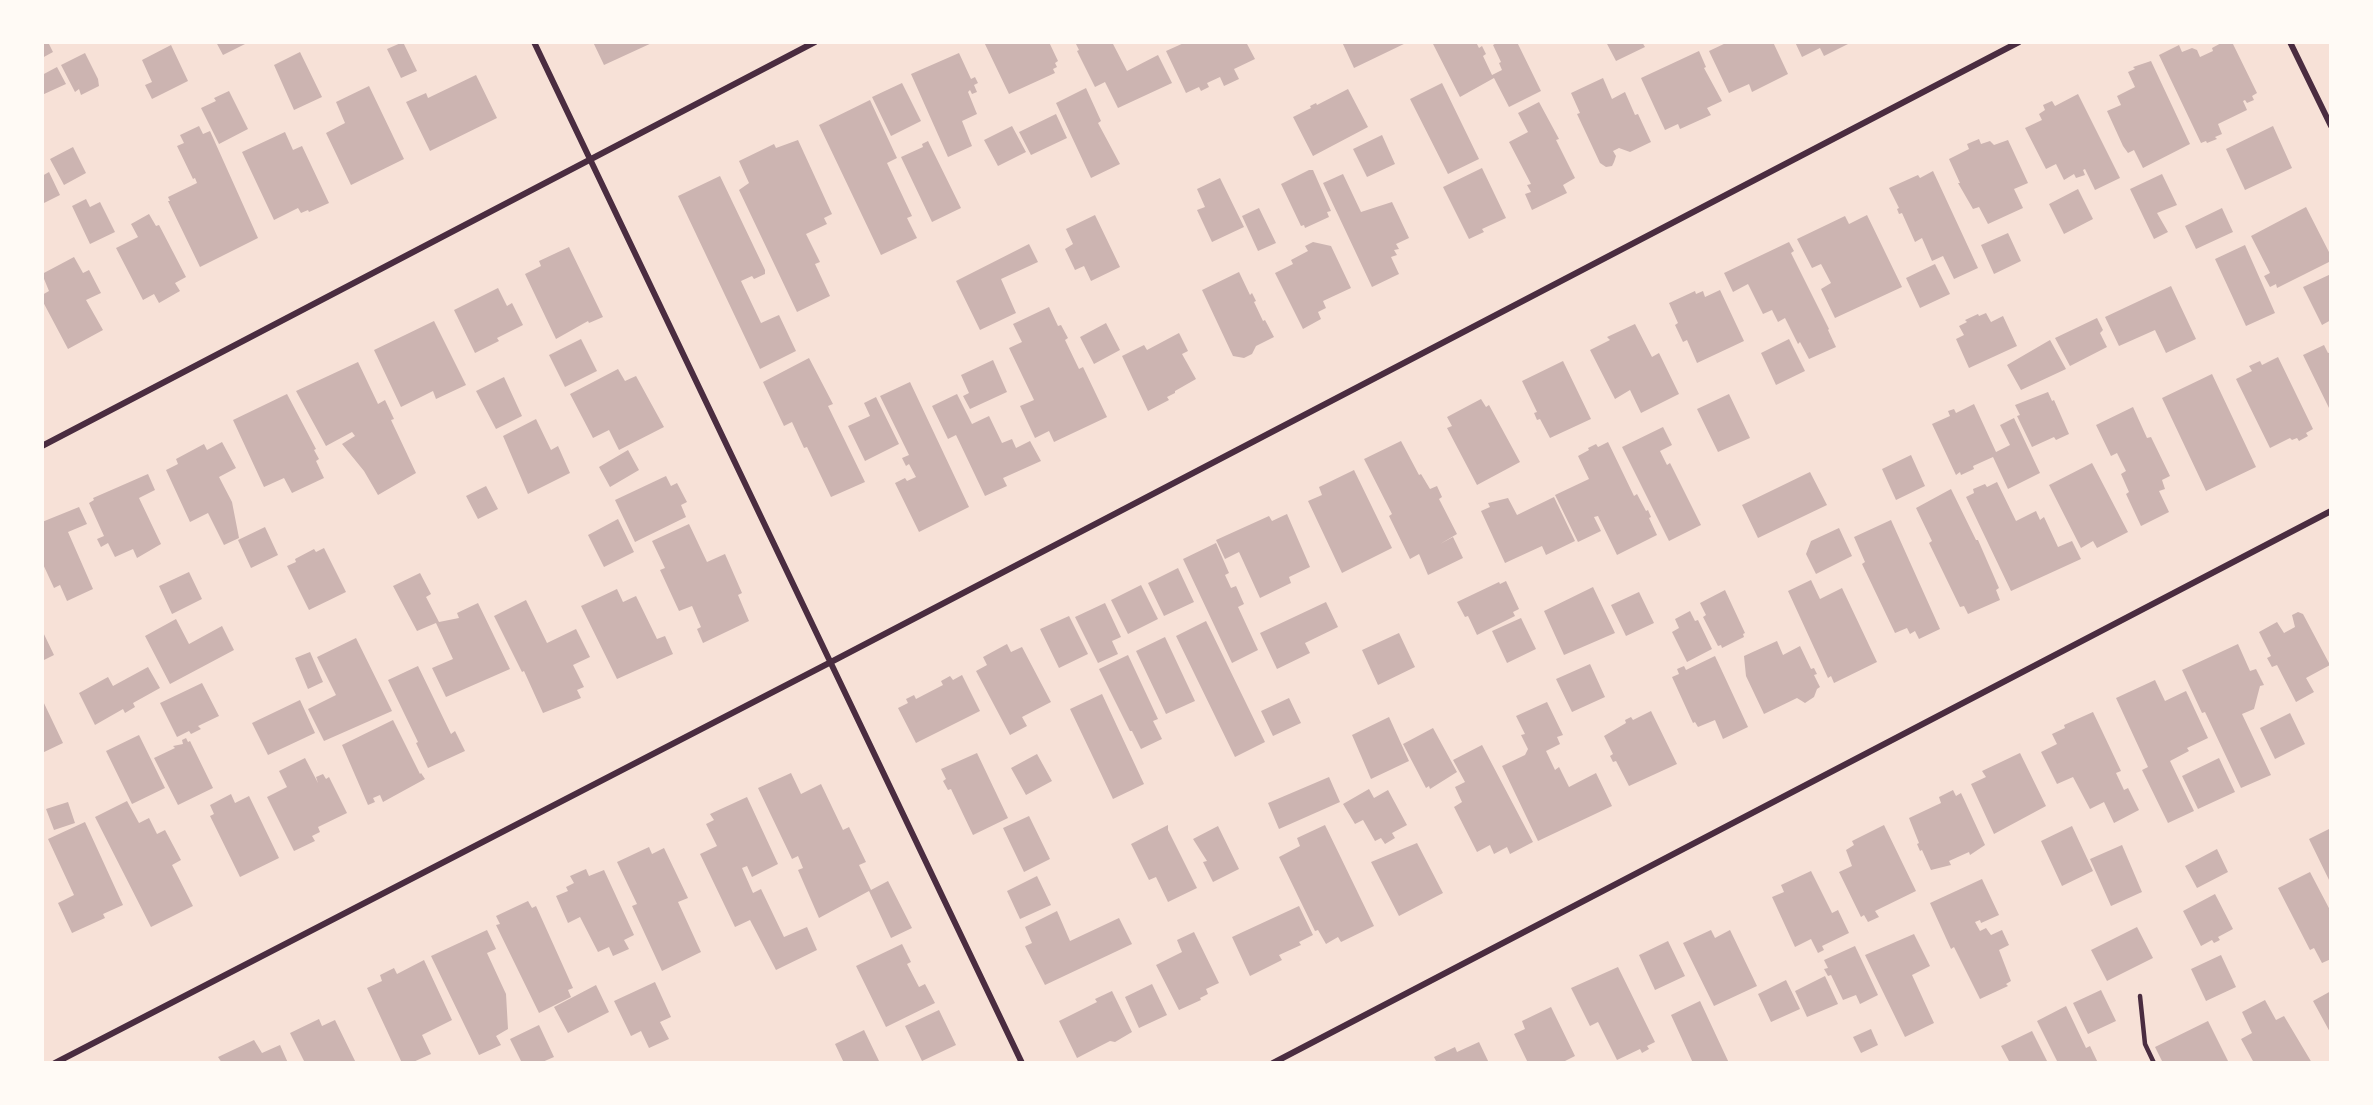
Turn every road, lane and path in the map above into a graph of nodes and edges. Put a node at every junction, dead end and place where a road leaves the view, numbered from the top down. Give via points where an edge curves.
1 (534, 42) edge
2 (815, 42) edge
3 (2019, 42) edge
4 (2290, 42) edge
5 (2331, 126) edge
6 (590, 160) junction
7 (42, 446) edge
8 (2331, 511) edge
9 (831, 662) junction
10 (2140, 996) dead end
11 (55, 1063) edge
12 (1022, 1063) edge
13 (1273, 1063) edge
14 (2154, 1063) edge

1 - 6 street
2 - 6 street
3 - 9 street
4 - 5 street
6 - 7 street
6 - 9 street
8 - 13 street
9 - 11 street
9 - 12 street
10 - 14 lane via 2145,1044

